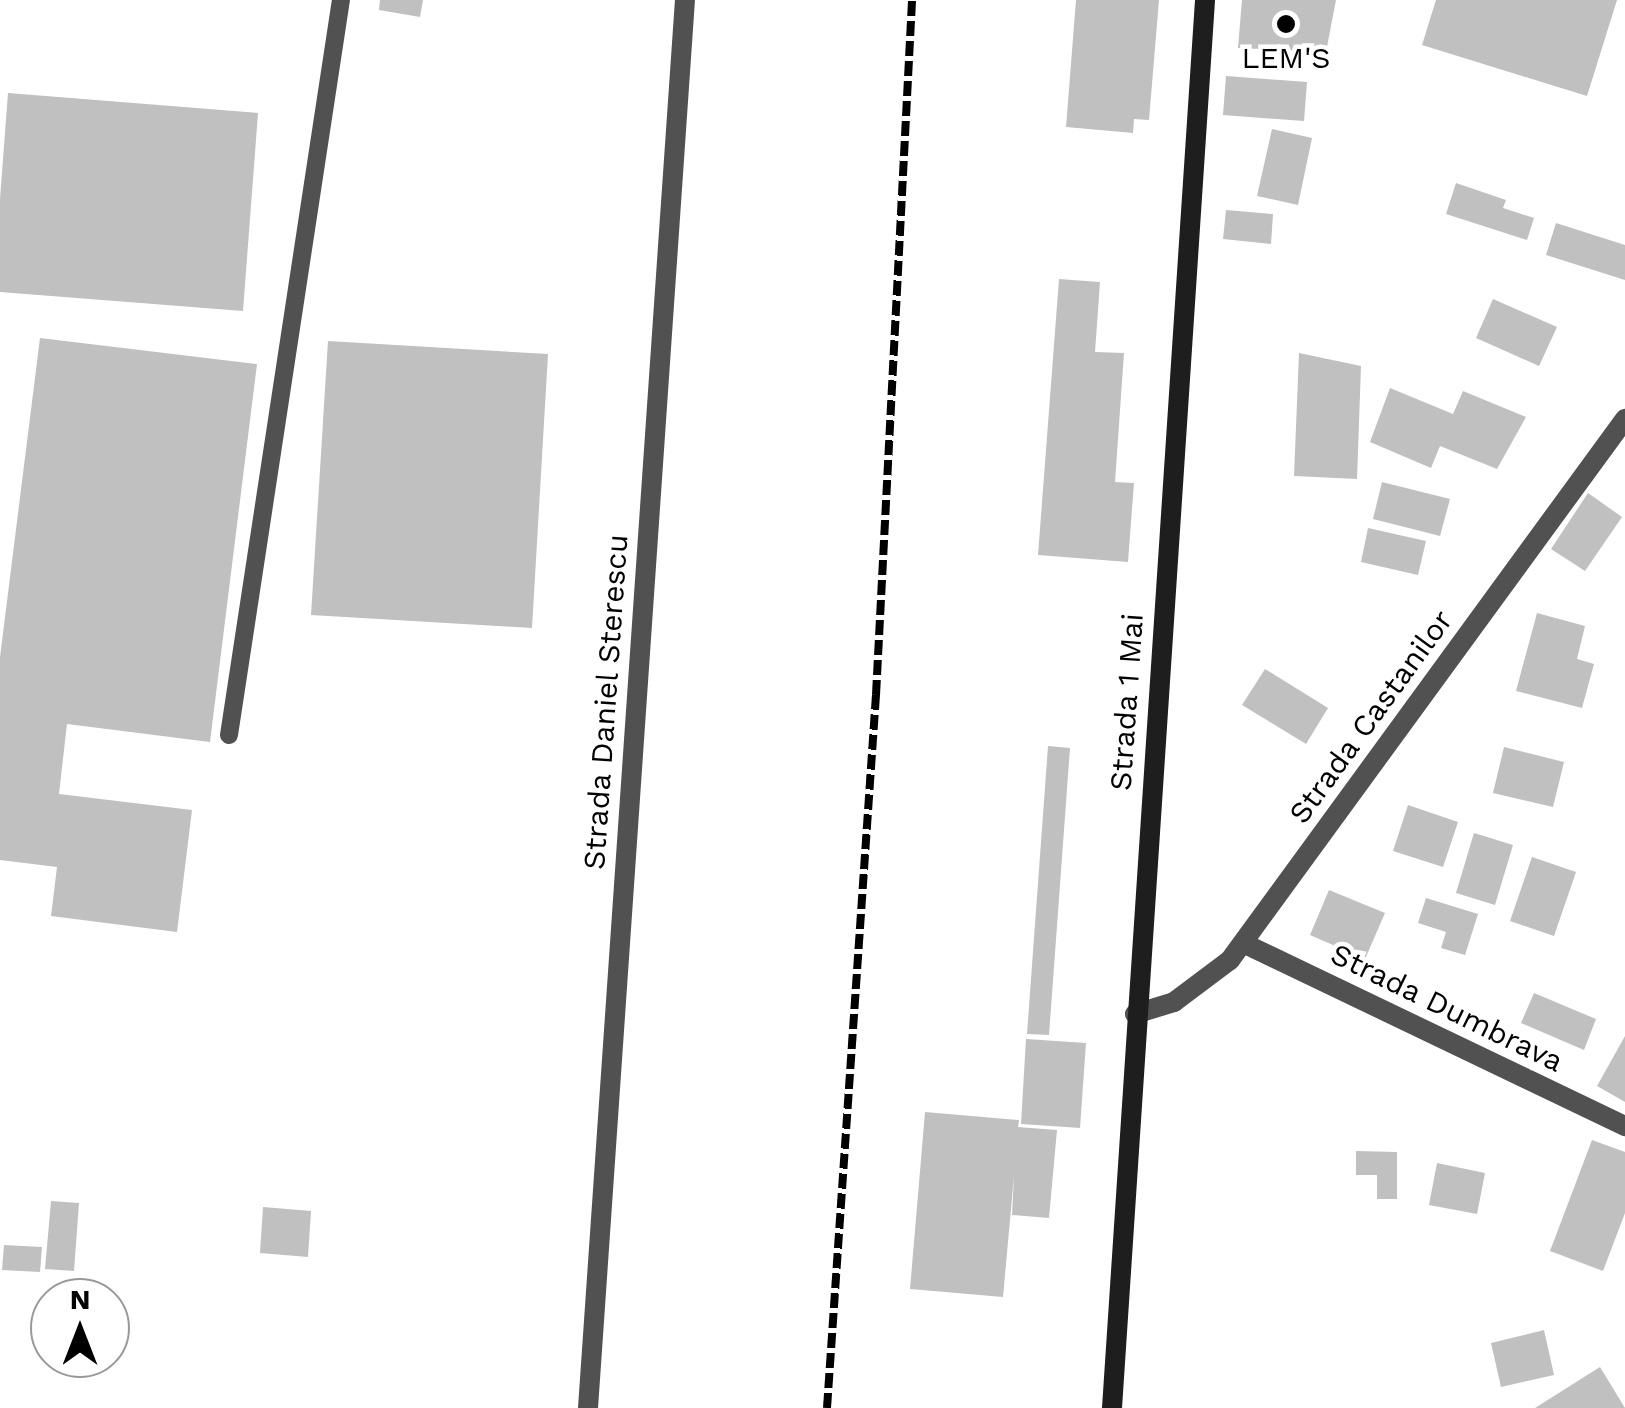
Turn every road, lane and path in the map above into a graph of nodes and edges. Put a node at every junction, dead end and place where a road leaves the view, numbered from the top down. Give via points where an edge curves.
1 (341, 0) edge
2 (685, 0) edge
3 (1204, 0) edge
4 (1625, 419) edge
5 (229, 734) dead end
6 (1244, 943) junction
7 (1135, 1014) junction
8 (1625, 1126) edge
9 (588, 1408) edge
10 (1112, 1408) edge

1 - 5 lane
2 - 9 street, Strada Daniel Sterescu
3 - 7 main road, Strada 1 Mai
4 - 6 street, Strada Castanilor
6 - 7 street, Strada Castanilor via 1200,986
6 - 8 street, Strada Dumbrava
7 - 10 main road, Strada 1 Mai

